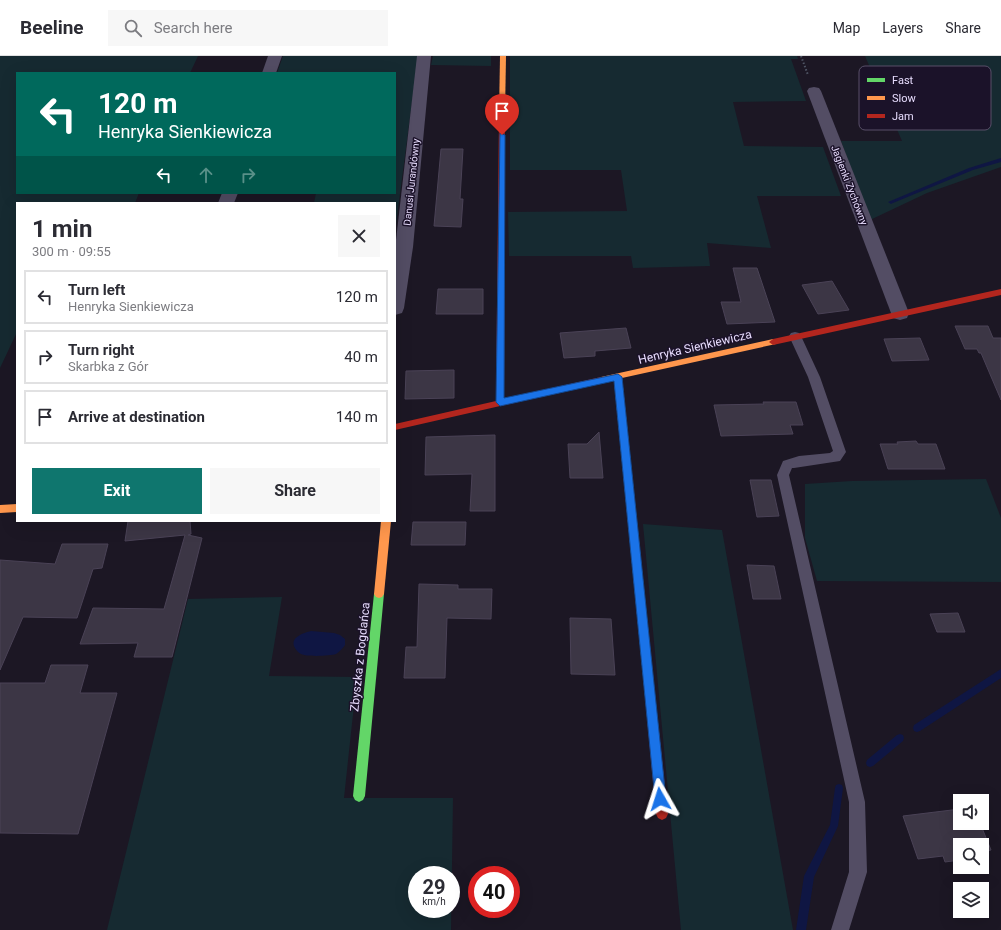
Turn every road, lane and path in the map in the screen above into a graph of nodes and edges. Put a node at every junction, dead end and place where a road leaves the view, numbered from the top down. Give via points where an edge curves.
1 (275, 56) edge
2 (424, 56) edge
3 (503, 56) edge
4 (801, 56) edge
5 (269, 72) edge
6 (814, 91) joint
7 (399, 247) edge
8 (1001, 292) edge
9 (396, 293) edge
10 (900, 313) junction
11 (795, 336) junction
12 (618, 377) junction
13 (500, 402) junction
14 (396, 427) edge
15 (16, 508) edge
16 (0, 509) edge
17 (386, 522) edge
18 (359, 796) dead end
19 (662, 814) dead end
20 (840, 930) edge

1 - 5 street
2 - 7 street, Danusi Jurandówny
3 - 13 street
4 - 6 path
6 - 10 street, Jagienki Zychówny
7 - 9 street, Danusi Jurandówny
8 - 10 street, Henryka Sienkiewicza
10 - 11 street, Henryka Sienkiewicza
11 - 12 street, Henryka Sienkiewicza
11 - 20 lane via 814,377 840,452 836,457 826,459 797,460 787,465 783,475 857,802 858,872
12 - 13 street, Henryka Sienkiewicza
12 - 19 street
13 - 14 street, Henryka Sienkiewicza
15 - 16 street
17 - 18 street, Zbyszka z Bogdańca

